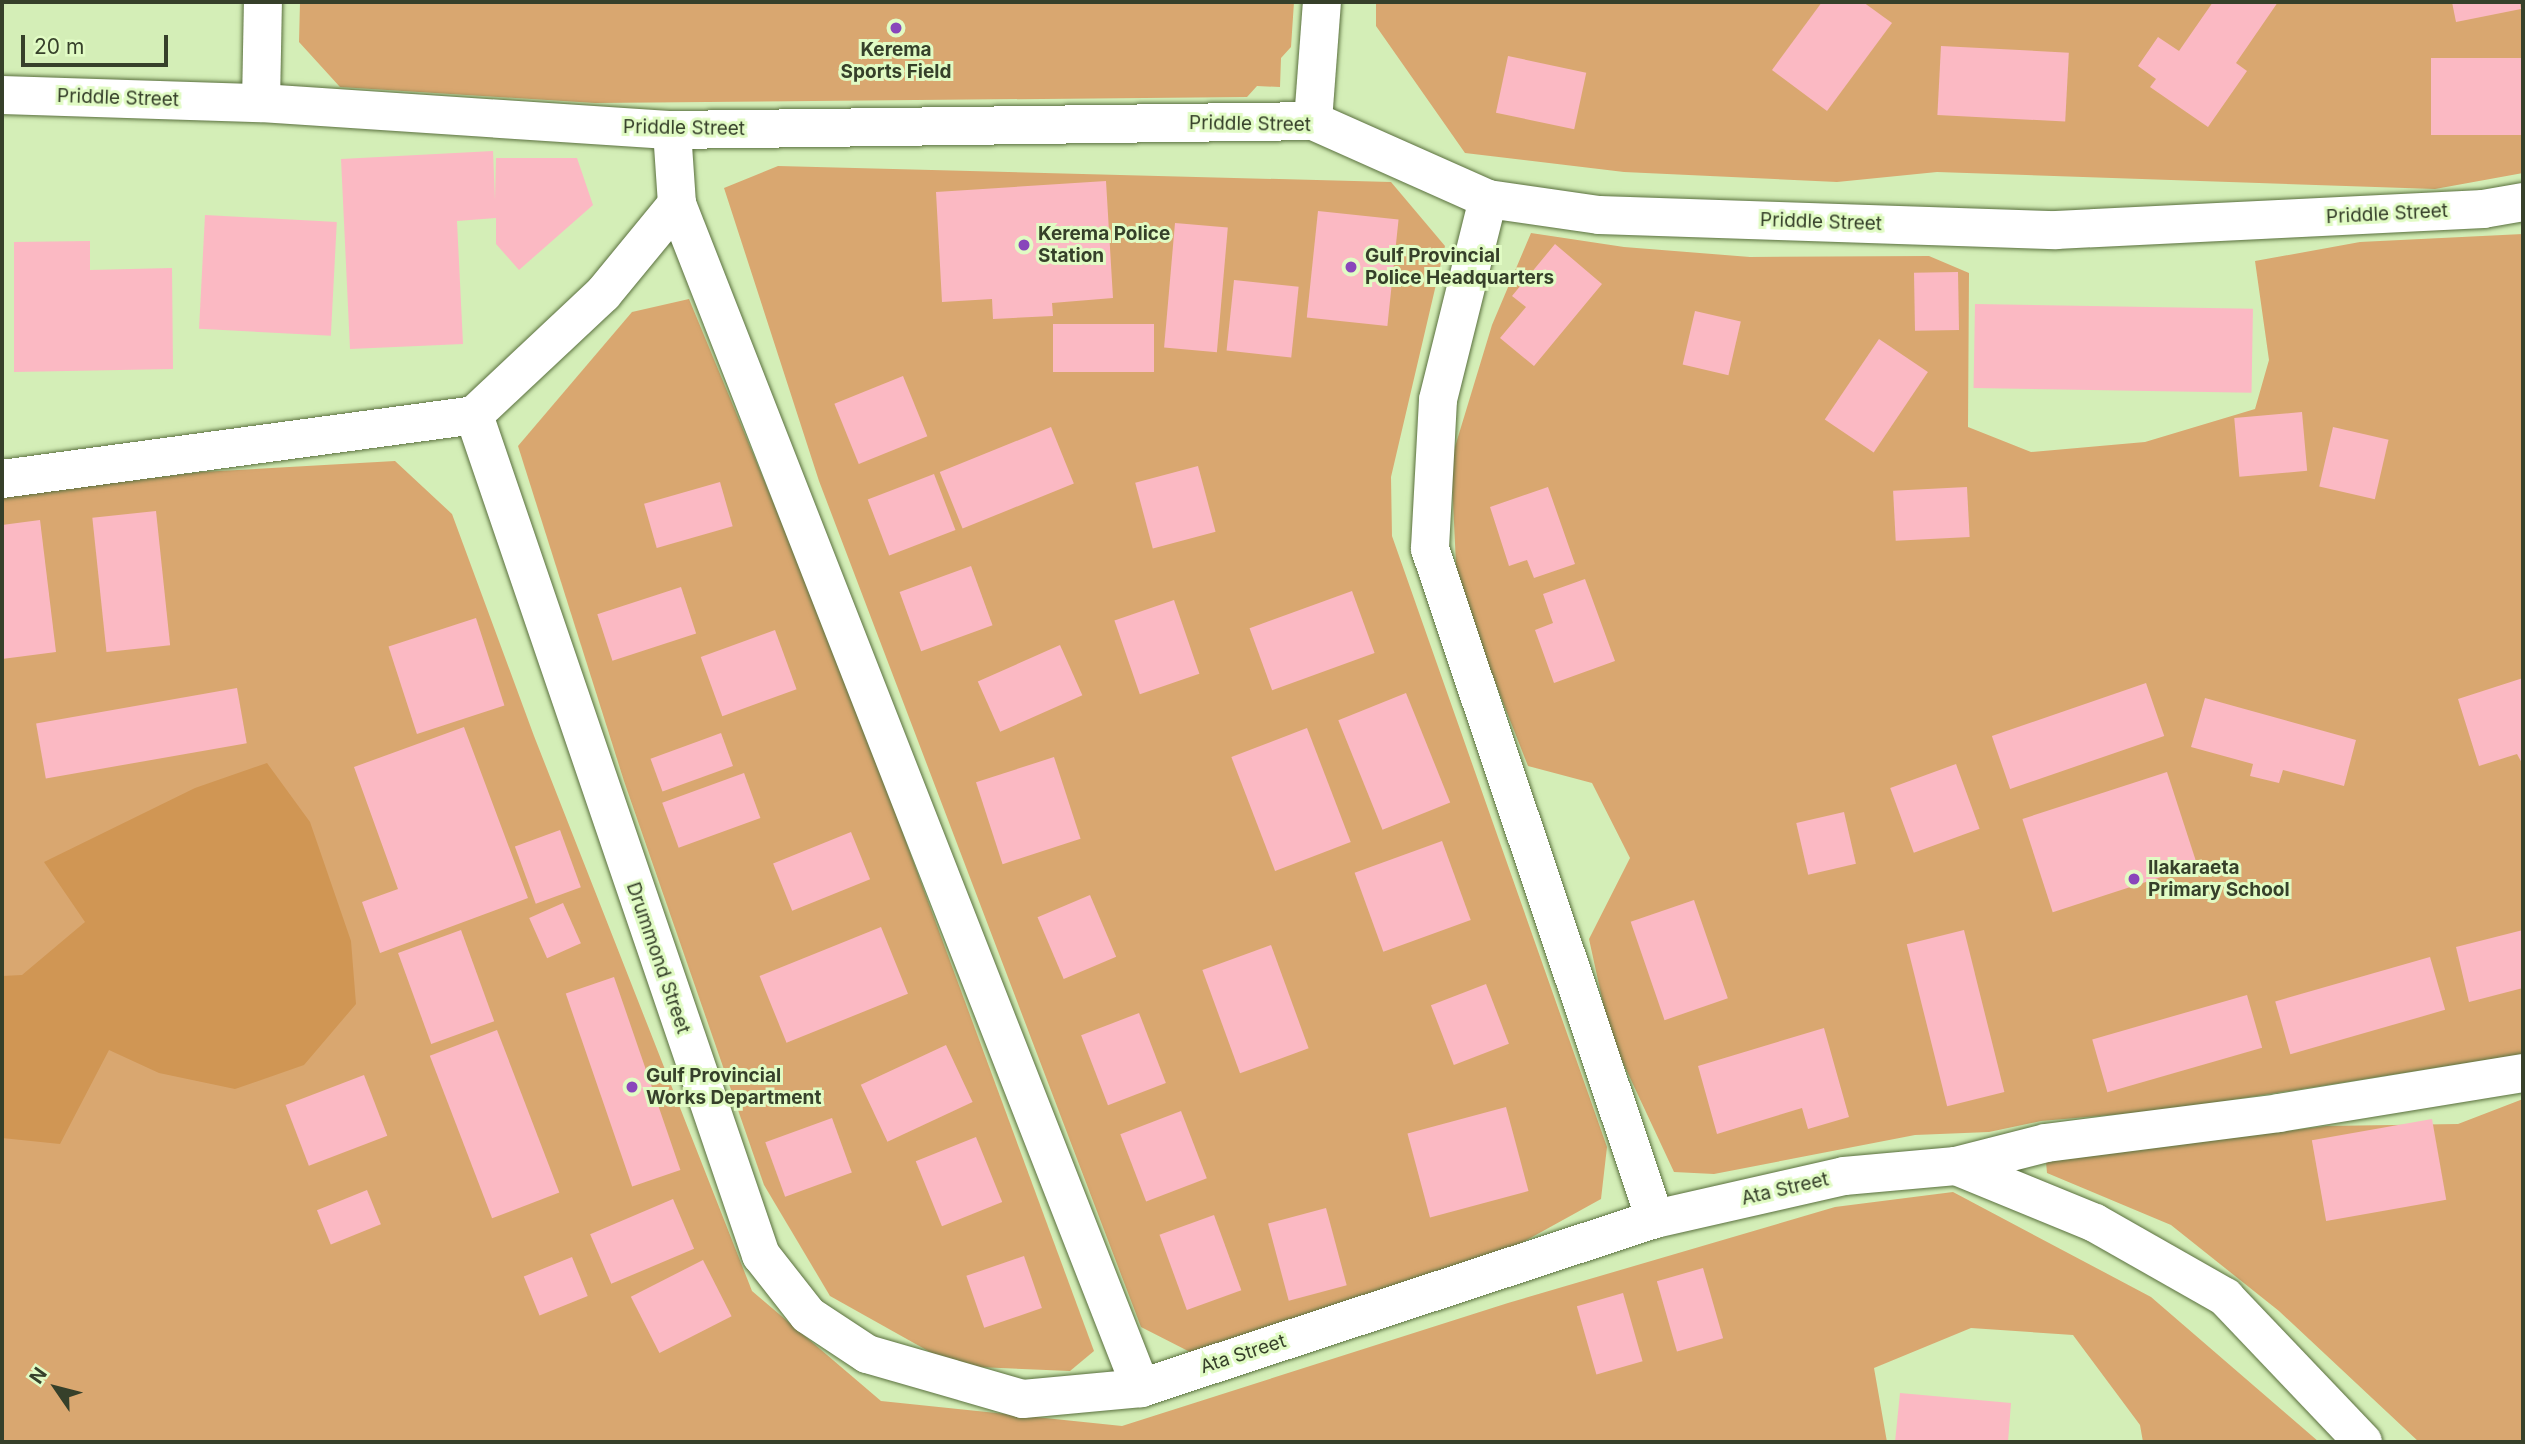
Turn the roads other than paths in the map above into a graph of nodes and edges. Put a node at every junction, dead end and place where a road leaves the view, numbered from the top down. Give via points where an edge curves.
1 (263, 2) edge
2 (1322, 2) edge
3 (2, 95) edge
4 (261, 103) junction
5 (1312, 121) junction
6 (672, 130) junction
7 (1488, 199) junction
8 (2523, 202) edge
9 (677, 204) junction
10 (474, 415) junction
11 (2, 479) edge
12 (2523, 1073) edge
13 (1956, 1166) junction
14 (1655, 1219) junction
15 (1141, 1388) junction
16 (2363, 1442) edge

1 - 4 street
2 - 5 street
3 - 4 street, Priddle Street
4 - 6 street, Priddle Street
5 - 6 street, Priddle Street
5 - 7 street, Priddle Street
6 - 9 street
7 - 8 street, Priddle Street via 1600,215 2056,230 2483,209
7 - 14 street via 1438,400 1430,549
9 - 10 street via 603,294
9 - 15 street
10 - 11 street
10 - 15 street, Drummond Street via 761,1255 808,1315 867,1354 1023,1399
12 - 13 street via 2280,1113 2046,1143
13 - 14 street, Ata Street via 1844,1176
13 - 16 street, Ata Street via 2095,1223 2225,1297
14 - 15 street, Ata Street

